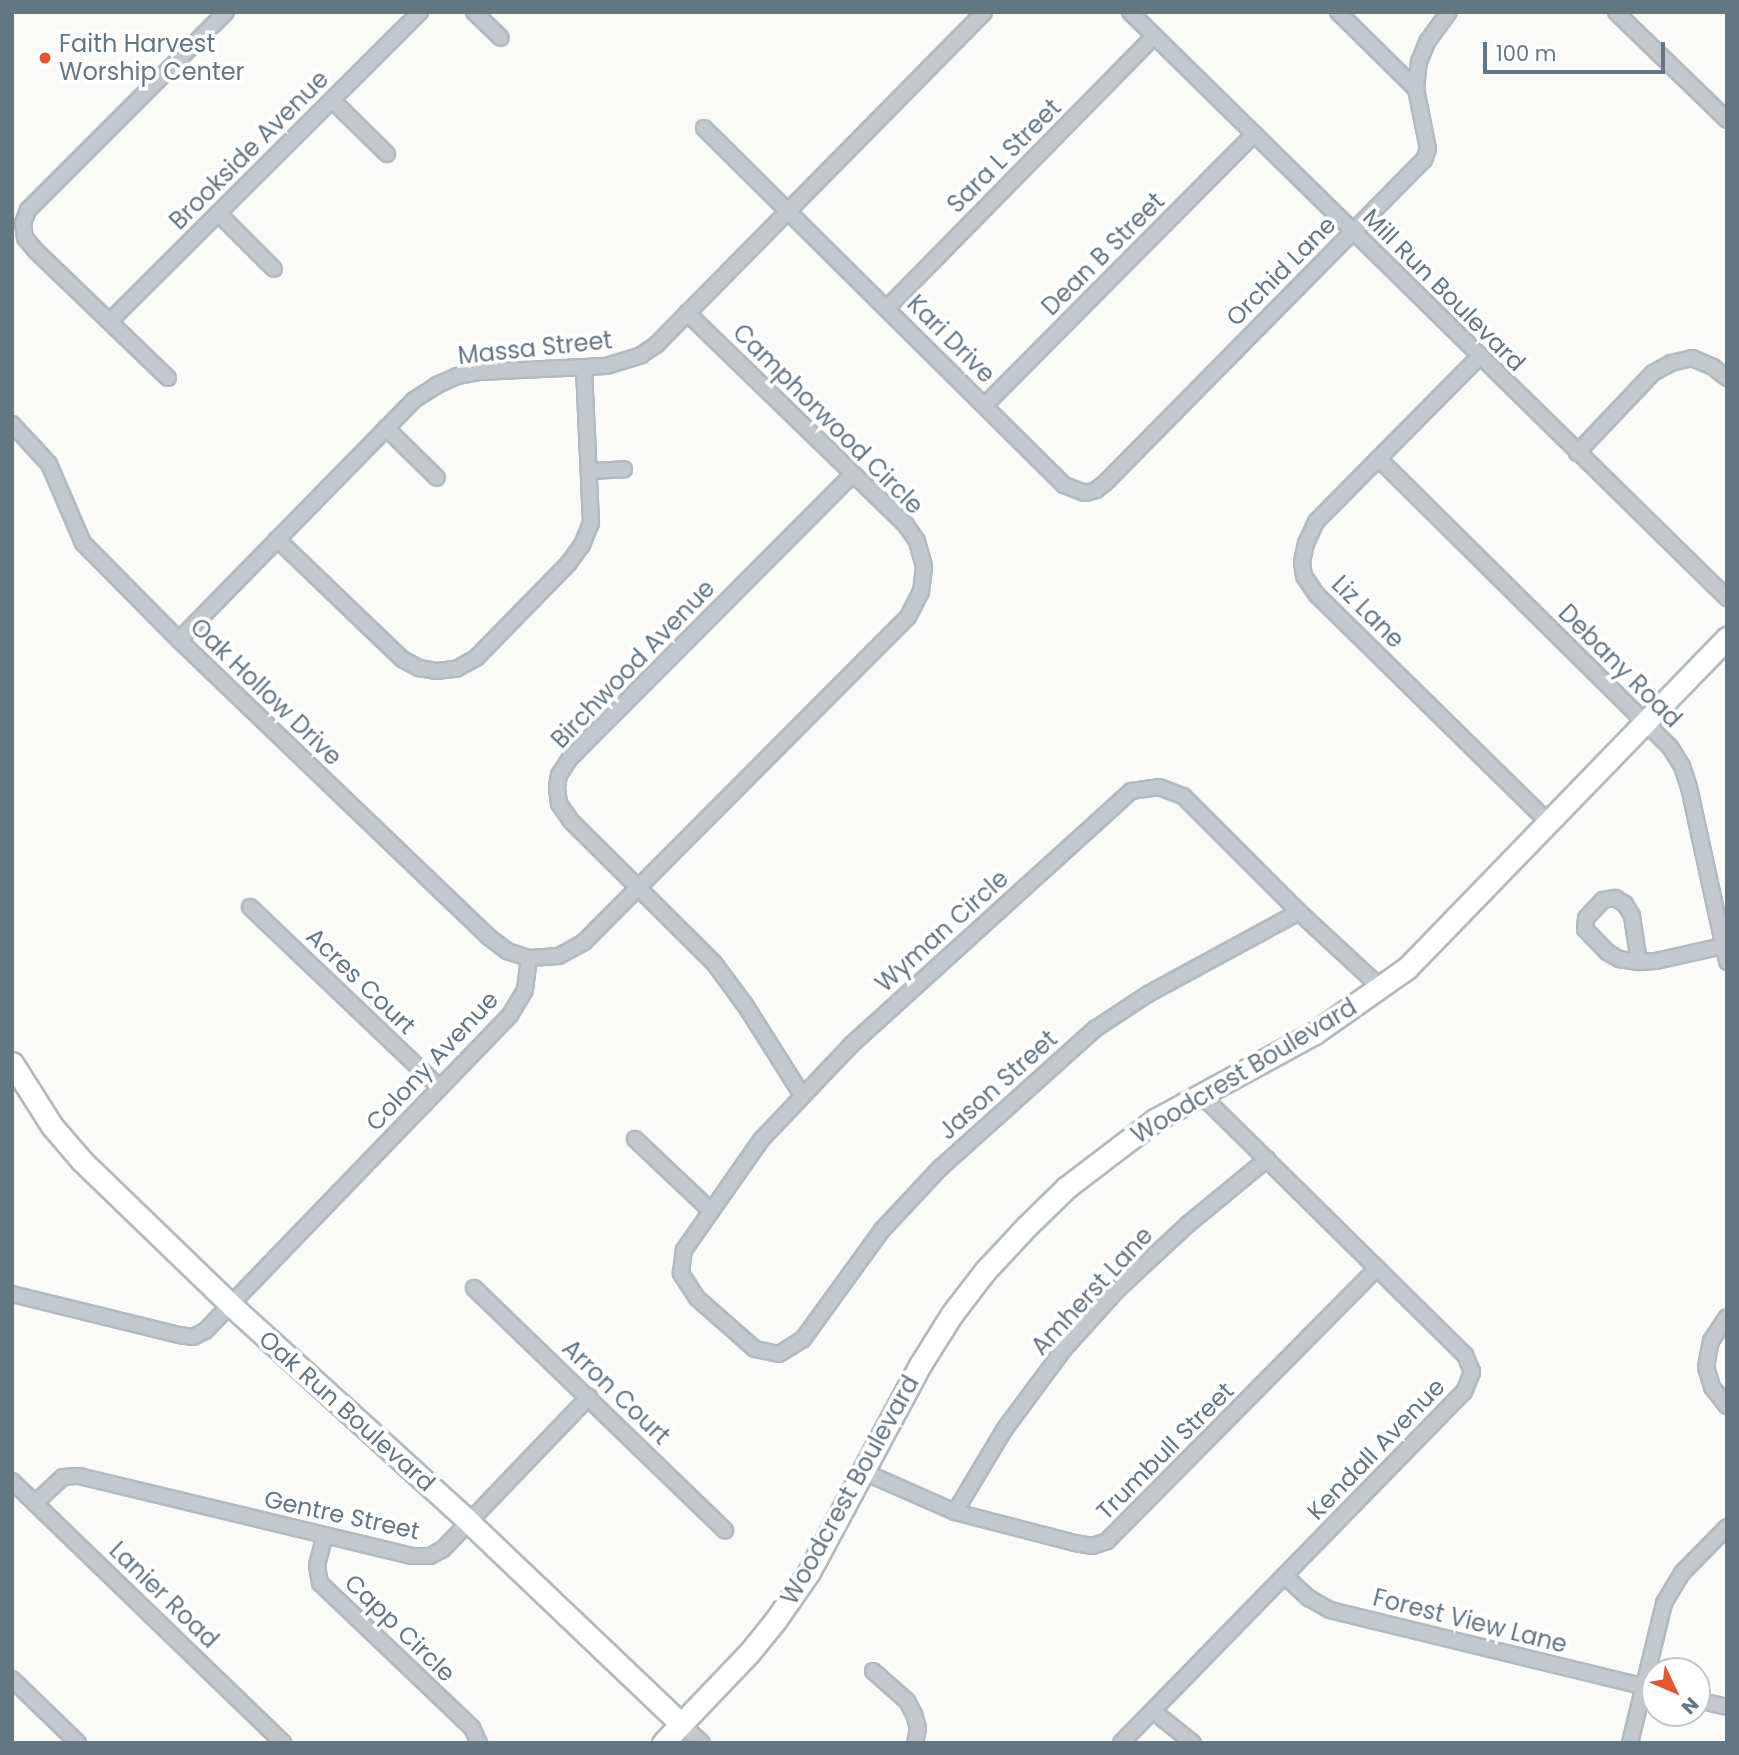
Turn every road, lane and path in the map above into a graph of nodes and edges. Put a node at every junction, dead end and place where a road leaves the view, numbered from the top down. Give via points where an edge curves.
1 (226, 12) edge
2 (420, 12) edge
3 (474, 12) edge
4 (984, 12) edge
5 (1130, 12) edge
6 (1338, 12) edge
7 (1449, 12) edge
8 (1616, 12) edge
9 (1154, 36) junction
10 (500, 38) dead end
11 (1416, 89) junction
12 (332, 100) junction
13 (1727, 120) edge
14 (704, 128) dead end
15 (1254, 134) junction
16 (387, 153) dead end
17 (787, 211) junction
18 (218, 213) junction
19 (1352, 231) junction
20 (274, 269) dead end
21 (887, 308) junction
22 (687, 313) junction
23 (110, 321) junction
24 (1479, 357) junction
25 (584, 368) junction
26 (168, 378) dead end
27 (1727, 378) edge
28 (985, 405) junction
29 (12, 424) edge
30 (386, 428) junction
31 (1577, 453) junction
32 (1379, 459) junction
33 (624, 469) dead end
34 (591, 471) junction
35 (853, 474) junction
36 (437, 478) dead end
37 (1085, 493) joint
38 (277, 538) junction
39 (1727, 598) edge
40 (1727, 638) edge
41 (179, 640) junction
42 (1645, 722) junction
43 (1548, 822) junction
44 (639, 887) junction
45 (250, 907) dead end
46 (1299, 912) junction
47 (1723, 946) junction
48 (529, 958) junction
49 (1639, 962) junction
50 (1727, 962) edge
51 (1381, 988) junction
52 (12, 1063) edge
53 (440, 1088) junction
54 (1199, 1093) junction
55 (802, 1095) junction
56 (635, 1139) dead end
57 (1267, 1159) junction
58 (710, 1210) junction
59 (1377, 1268) junction
60 (474, 1288) dead end
61 (12, 1294) edge
62 (232, 1306) junction
63 (1727, 1317) edge
64 (779, 1354) joint
65 (589, 1397) junction
66 (1727, 1406) edge
67 (862, 1471) junction
68 (12, 1482) edge
69 (35, 1503) junction
70 (955, 1513) junction
71 (469, 1522) junction
72 (1727, 1527) edge
73 (725, 1530) dead end
74 (325, 1535) junction
75 (1285, 1576) junction
76 (1654, 1657) edge
77 (873, 1671) dead end
78 (1641, 1686) edge
79 (15, 1689) edge
80 (1153, 1711) junction
81 (1641, 1711) edge
82 (681, 1724) junction
83 (78, 1743) edge
84 (283, 1743) edge
85 (479, 1743) edge
86 (663, 1743) edge
87 (702, 1743) edge
88 (915, 1743) edge
89 (1121, 1743) edge
90 (1193, 1743) edge
91 (1630, 1743) edge

1 - 23 street via 28,210 23,223 25,238
2 - 12 street, Brookside Avenue
3 - 10 street
4 - 17 street, Massa Street
5 - 9 street, Mill Run Boulevard
6 - 11 street
7 - 11 street, Orchid Lane via 1427,42
8 - 13 street
9 - 15 street, Mill Run Boulevard
9 - 21 street, Sara L Street
11 - 19 street, Orchid Lane via 1428,149 1424,159
12 - 16 street
12 - 18 street, Brookside Avenue
14 - 17 street, Kari Drive
15 - 19 street, Mill Run Boulevard
15 - 28 street, Dean B Street
17 - 21 street, Kari Drive
17 - 22 street, Massa Street
18 - 20 street
18 - 23 street, Brookside Avenue
19 - 24 street, Mill Run Boulevard
19 - 37 street, Orchid Lane via 1105,483
21 - 28 street, Kari Drive
22 - 25 street, Massa Street via 641,355
22 - 35 street, Camphorwood Circle
23 - 26 street
24 - 31 street, Mill Run Boulevard
24 - 32 street, Liz Lane
25 - 30 street, Massa Street via 457,376 414,400
25 - 34 street
27 - 31 street via 1692,358 1671,363 1653,373
28 - 37 street, Kari Drive via 1065,485
29 - 41 street, Oak Hollow Drive via 50,464 83,543
30 - 36 street
30 - 38 street, Massa Street
31 - 39 street, Mill Run Boulevard
32 - 42 street, Debany Road
32 - 43 street, Liz Lane via 1316,522 1306,543 1304,576 1317,595
33 - 34 street
34 - 38 street via 591,523 582,545 476,658 456,668 427,669 402,659
35 - 44 street, Camphorwood Circle via 917,541 924,566 920,592 908,617
35 - 44 street, Birchwood Avenue via 570,758 559,775 559,804 571,821
38 - 41 street, Massa Street
40 - 42 street, Woodcrest Boulevard
41 - 48 street, Oak Hollow Drive via 490,938 507,951
42 - 43 street, Woodcrest Boulevard
42 - 47 street, Debany Road via 1682,766
43 - 51 street, Woodcrest Boulevard via 1407,968
44 - 48 street via 584,942 559,956
44 - 55 street, Birchwood Avenue via 715,963
45 - 53 street, Acres Court
46 - 51 street, Wyman Circle
46 - 55 street, Wyman Circle via 1183,796 1159,787 1131,791
46 - 64 street, Jason Street via 1148,994 1095,1029 941,1167 882,1230 803,1339
47 - 49 street
47 - 50 street, Debany Road
48 - 53 street, Colony Avenue via 525,990 510,1015
49 - 49 street via 1607,952 1585,929 1586,918 1603,900 1615,898 1632,916
51 - 54 street, Woodcrest Boulevard via 1313,1034
52 - 62 street, Oak Run Boulevard via 52,1126 82,1161
53 - 62 street, Colony Avenue
54 - 57 street, Kendall Avenue
54 - 67 street, Woodcrest Boulevard via 1146,1126 1067,1187 985,1271 920,1365
55 - 58 street, Wyman Circle via 761,1140
56 - 58 street
57 - 59 street, Kendall Avenue
57 - 70 street, Amherst Lane via 1187,1224 1118,1289 1064,1349 1004,1430
58 - 64 street, Wyman Circle via 684,1250 681,1273 696,1298 755,1349
59 - 70 street, Trumbull Street via 1107,1541 1092,1546 1075,1543
59 - 75 street, Kendall Avenue via 1465,1355 1472,1372 1464,1392
60 - 65 street, Arron Court
61 - 62 street, Colony Avenue via 193,1337
62 - 71 street, Oak Run Boulevard
63 - 66 street via 1711,1341 1706,1367 1712,1387
65 - 71 street, Gentre Street
65 - 73 street, Arron Court
67 - 70 street, Trumbull Street
67 - 82 street, Woodcrest Boulevard via 809,1572 775,1621
68 - 69 street, Lanier Road
69 - 74 street, Gentre Street via 63,1476 79,1476
69 - 84 street, Lanier Road
71 - 74 street, Gentre Street via 430,1556
71 - 82 street, Oak Run Boulevard
72 - 76 street via 1682,1573 1664,1603
74 - 85 street, Capp Circle via 317,1565 320,1583 472,1728
75 - 78 street, Forest View Lane via 1330,1610
75 - 80 street, Kendall Avenue
77 - 88 street via 907,1701 918,1728
79 - 83 street
80 - 89 street, Kendall Avenue
80 - 90 street
81 - 91 street
82 - 86 street, Woodcrest Boulevard
82 - 87 street, Oak Run Boulevard

